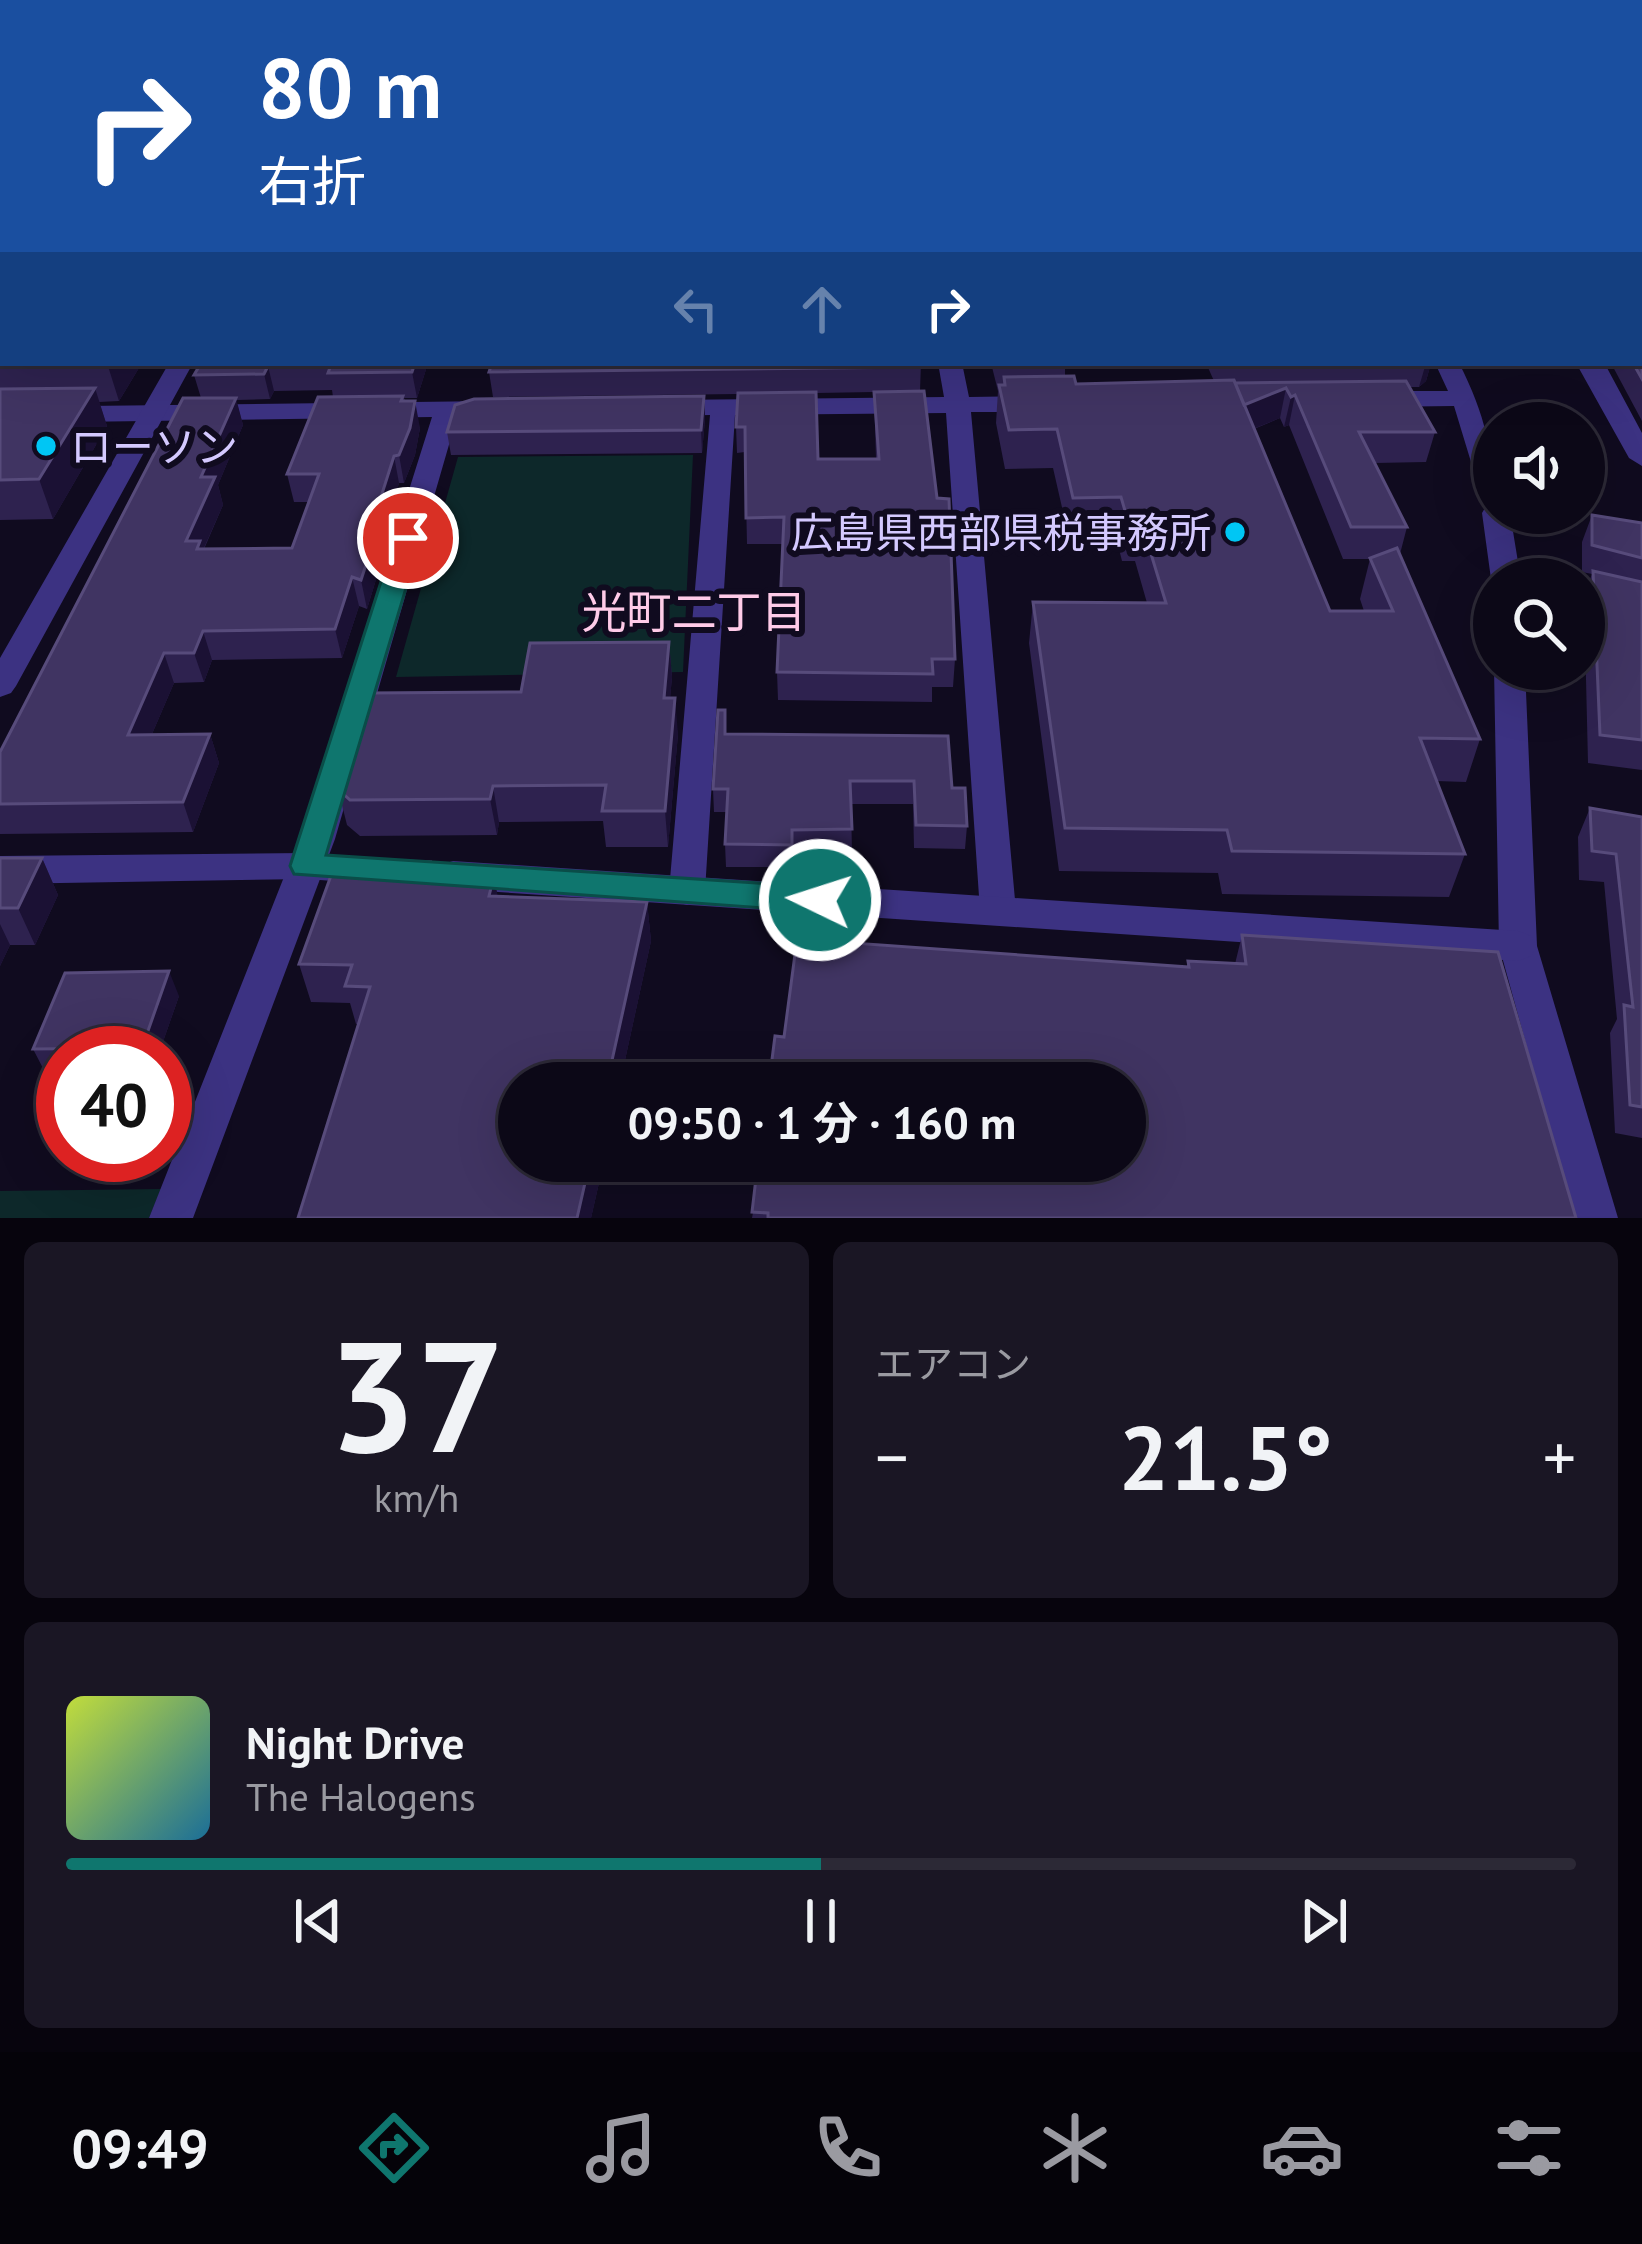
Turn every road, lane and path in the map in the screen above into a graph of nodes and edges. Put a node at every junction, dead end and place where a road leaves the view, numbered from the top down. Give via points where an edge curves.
1 (179, 366) edge
2 (951, 366) edge
3 (1448, 366) edge
4 (1594, 366) edge
5 (1464, 398) junction
6 (1355, 400) edge
7 (1068, 403) edge
8 (958, 405) junction
9 (724, 407) junction
10 (631, 408) edge
11 (516, 409) edge
12 (447, 410) junction
13 (154, 413) junction
14 (0, 415) edge
15 (1473, 429) edge
16 (1642, 458) edge
17 (0, 686) edge
18 (1510, 690) edge
19 (306, 866) junction
20 (0, 870) edge
21 (687, 891) junction
22 (998, 911) junction
23 (1518, 946) junction
24 (171, 1218) edge
25 (1596, 1218) edge

1 - 13 street
2 - 8 street
3 - 5 street
4 - 16 street
5 - 6 street
5 - 15 street
7 - 8 street
8 - 9 street
8 - 22 street
9 - 10 street
9 - 21 street
11 - 12 street
12 - 13 street
12 - 19 street
13 - 14 street
13 - 17 street
18 - 23 street
19 - 20 street
19 - 21 street
19 - 24 street
21 - 22 street
22 - 23 street
23 - 25 street

